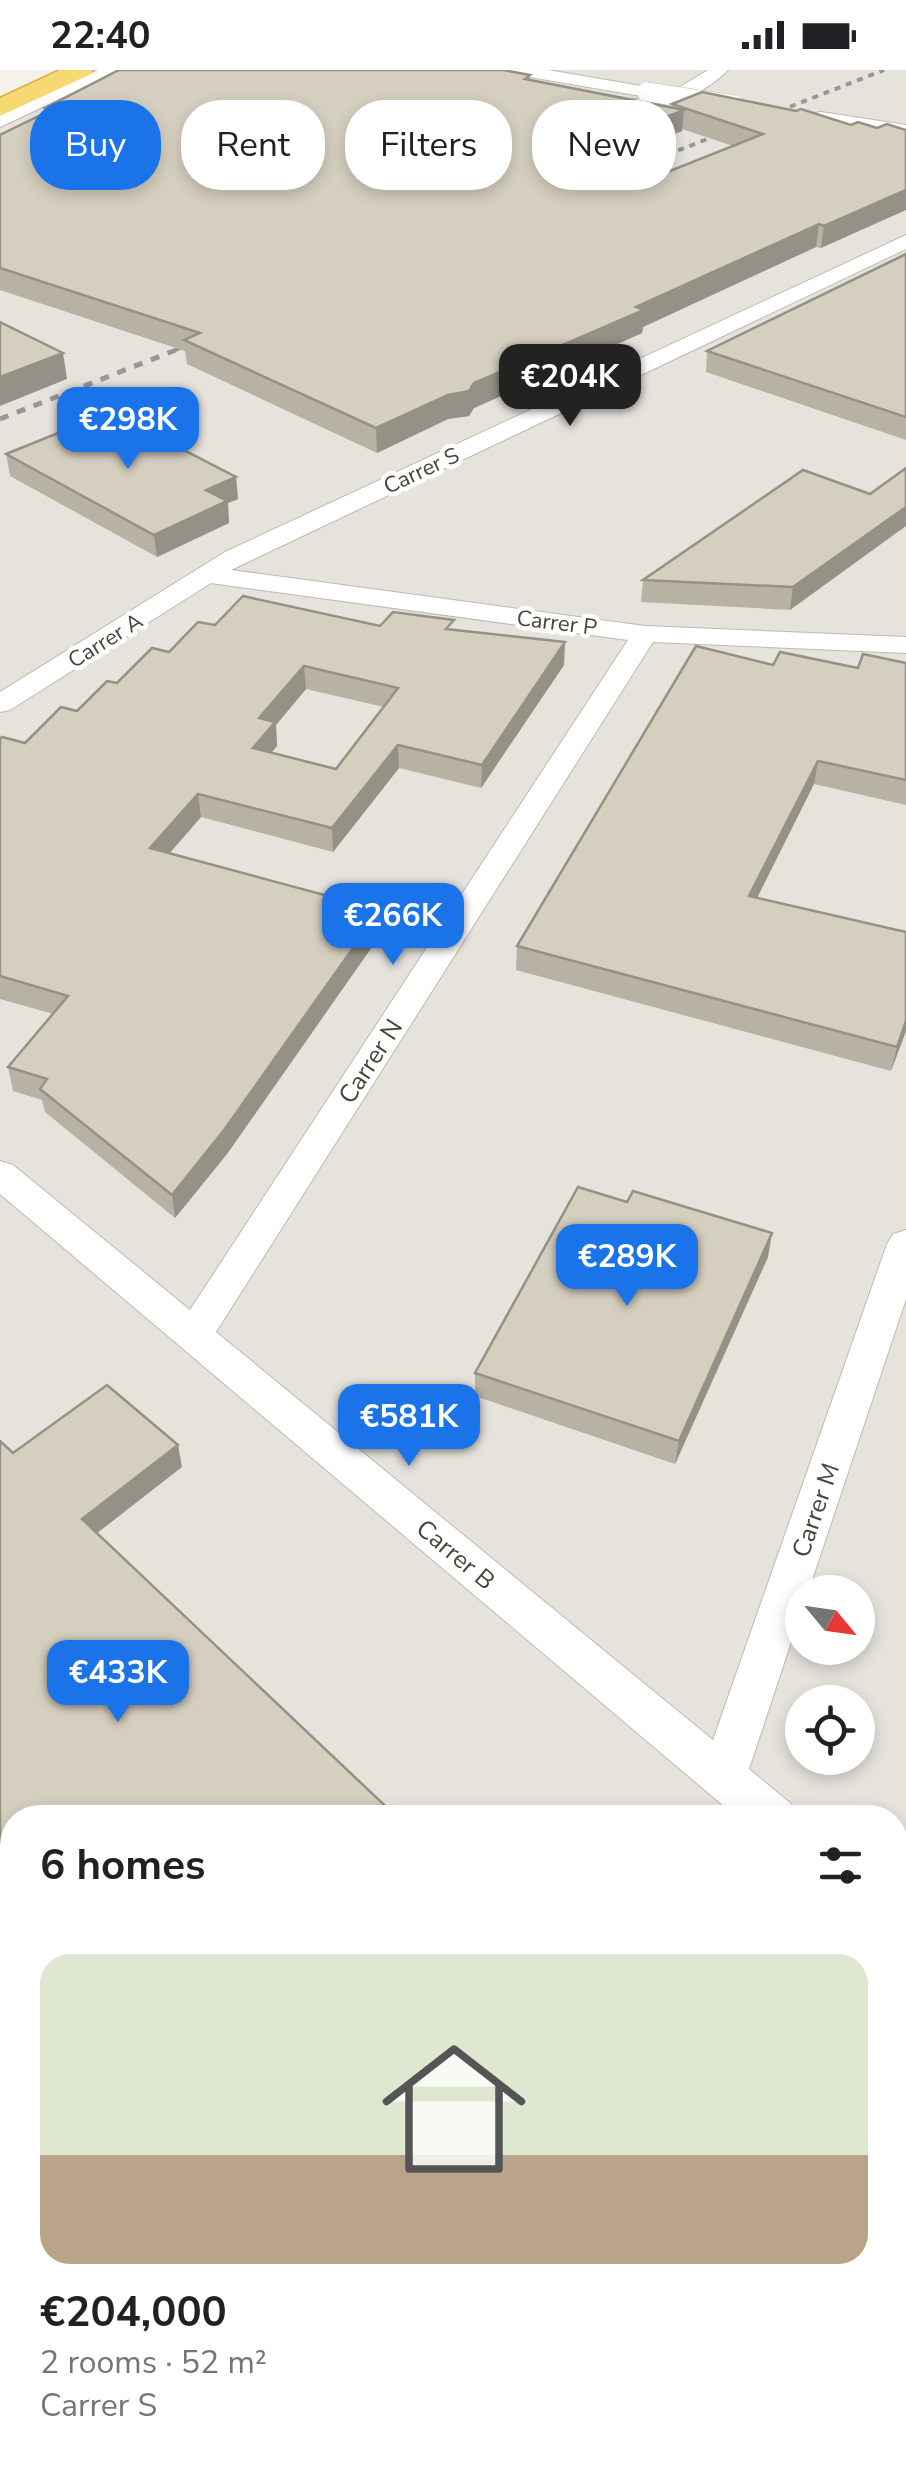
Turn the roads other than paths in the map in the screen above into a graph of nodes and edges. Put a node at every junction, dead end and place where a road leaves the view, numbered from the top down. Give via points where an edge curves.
1 (48, 70) edge
2 (80, 70) edge
3 (112, 70) edge
4 (719, 70) edge
5 (510, 73) edge
6 (0, 93) edge
7 (0, 108) edge
8 (763, 109) edge
9 (811, 116) edge
10 (0, 122) edge
11 (906, 130) edge
12 (906, 241) edge
13 (210, 575) junction
14 (645, 634) junction
15 (906, 646) edge
16 (0, 704) edge
17 (0, 1174) edge
18 (906, 1244) edge
19 (193, 1337) junction
20 (724, 1775) junction
21 (758, 1805) edge

1 - 6 highway
2 - 7 highway
3 - 10 street
4 - 5 street via 676,101 646,109 615,106
5 - 8 street, bridge
9 - 11 street
12 - 13 street, Carrer S
13 - 14 street, Carrer P
13 - 16 street, Carrer A
14 - 15 street, Carrer P
14 - 19 street, Carrer N
17 - 19 street, Carrer B
18 - 20 street, Carrer M
19 - 20 street, Carrer B
20 - 21 street, Carrer B

